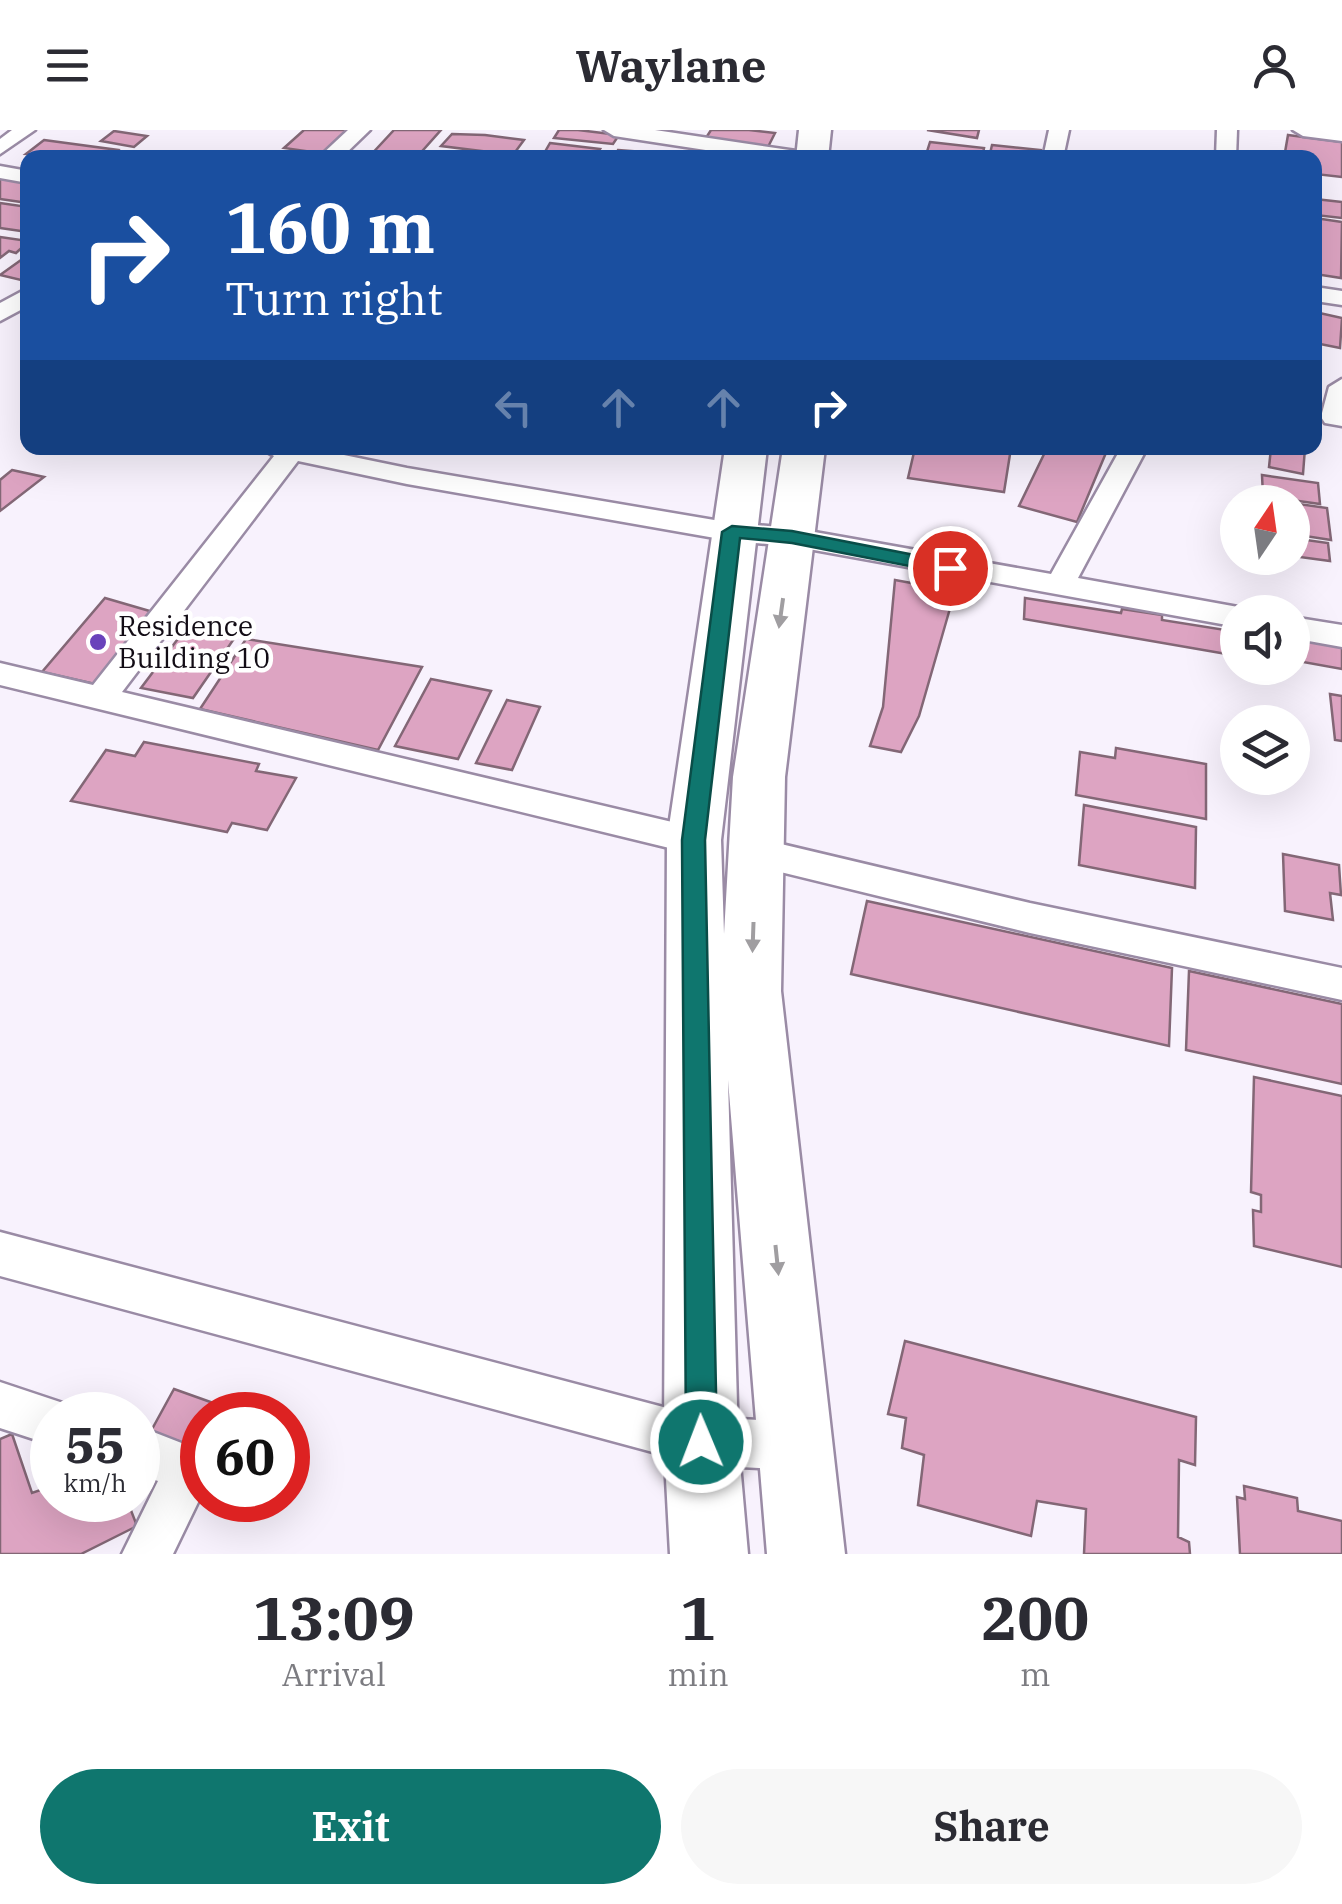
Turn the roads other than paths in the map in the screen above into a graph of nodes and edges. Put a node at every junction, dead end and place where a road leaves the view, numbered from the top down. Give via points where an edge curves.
1 (25, 130) edge
2 (360, 130) edge
3 (614, 130) edge
4 (1302, 130) edge
5 (1342, 135) edge
6 (0, 148) edge
7 (337, 150) edge
8 (749, 150) edge
9 (1342, 387) edge
10 (1342, 418) edge
11 (279, 455) edge
12 (307, 455) edge
13 (421, 455) edge
14 (745, 455) edge
15 (803, 455) edge
16 (1130, 455) edge
17 (407, 476) junction
18 (732, 532) junction
19 (792, 537) junction
20 (1058, 586) junction
21 (1220, 614) edge
22 (1310, 630) edge
23 (1342, 636) edge
24 (0, 674) edge
25 (100, 698) junction
26 (694, 840) junction
27 (756, 852) junction
28 (1342, 984) edge
29 (0, 1254) edge
30 (0, 1405) edge
31 (30, 1415) edge
32 (701, 1442) junction
33 (796, 1446) junction
34 (160, 1458) edge
35 (147, 1554) edge
36 (709, 1554) edge
37 (806, 1554) edge

1 - 6 street
2 - 7 street
3 - 8 street
4 - 5 street
9 - 10 street via 1334,417
11 - 25 street
12 - 17 street
13 - 17 street
14 - 18 main road
15 - 19 main road
16 - 20 street
17 - 18 street
18 - 19 street
18 - 26 main road
19 - 20 street
19 -> 27 main road via 759,777
20 - 21 street
22 - 23 street
24 - 25 street
25 - 26 street
26 - 32 main road
27 - 28 street
27 -> 33 main road via 751,991
29 - 32 street
30 - 31 street
32 - 33 street
32 - 36 main road
33 - 37 main road
34 - 35 street via 184,1467 184,1480

